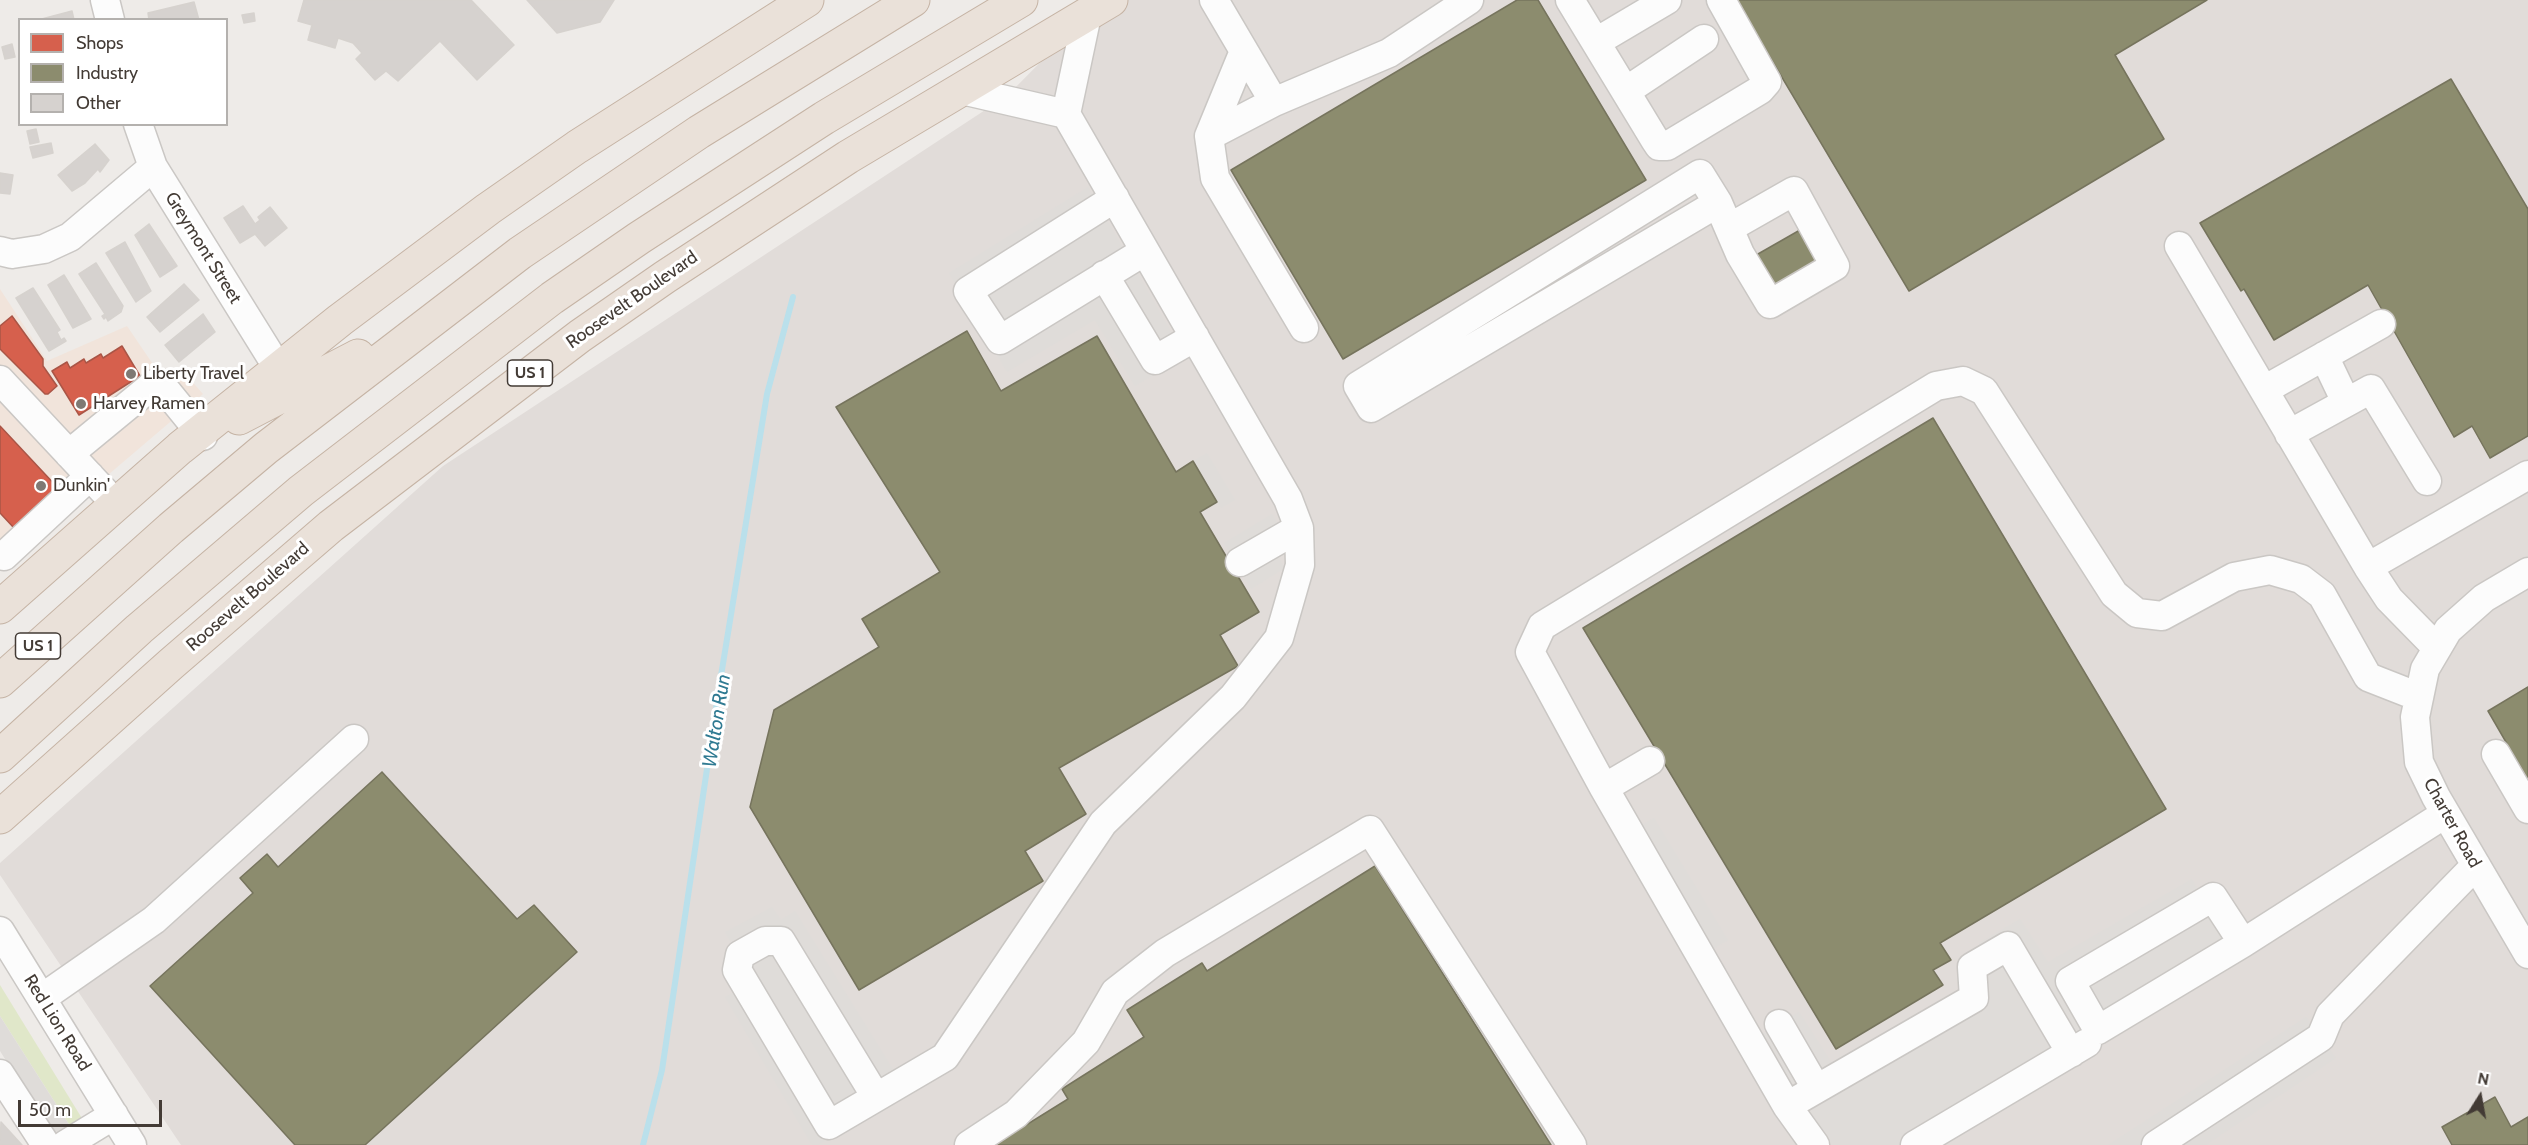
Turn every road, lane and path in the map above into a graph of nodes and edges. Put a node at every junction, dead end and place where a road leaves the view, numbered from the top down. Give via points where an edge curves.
1 (105, 0) edge
2 (807, 0) edge
3 (913, 0) edge
4 (1020, 0) edge
5 (1214, 0) edge
6 (1469, 0) edge
7 (1570, 0) edge
8 (1666, 0) edge
9 (1721, 0) edge
10 (1099, 7) edge
11 (110, 18) edge
12 (1704, 39) dead end
13 (1596, 42) junction
14 (1244, 51) junction
15 (962, 90) junction
16 (1626, 91) junction
17 (1274, 102) junction
18 (1066, 114) junction
19 (139, 126) edge
20 (1209, 136) junction
21 (153, 167) junction
22 (1115, 198) junction
23 (1723, 216) joint
24 (2179, 246) dead end
25 (0, 251) edge
26 (1145, 251) junction
27 (1104, 276) junction
28 (435, 317) junction
29 (2381, 324) dead end
30 (1304, 328) dead end
31 (1194, 337) junction
32 (2324, 356) junction
33 (468, 361) junction
34 (278, 368) junction
35 (0, 380) edge
36 (2264, 390) junction
37 (2346, 402) junction
38 (2289, 434) junction
39 (194, 439) junction
40 (69, 454) junction
41 (2528, 475) edge
42 (90, 476) junction
43 (2427, 481) dead end
44 (115, 503) junction
45 (49, 514) junction
46 (331, 526) junction
47 (1299, 528) junction
48 (73, 541) junction
49 (2, 554) edge
50 (1240, 562) dead end
51 (2368, 567) junction
52 (2528, 572) edge
53 (29, 581) junction
54 (0, 607) edge
55 (2437, 648) junction
56 (0, 681) edge
57 (2419, 697) junction
58 (354, 739) dead end
59 (2496, 754) dead end
60 (0, 756) edge
61 (1650, 761) dead end
62 (1604, 788) junction
63 (2528, 809) edge
64 (2445, 814) junction
65 (0, 817) edge
66 (2476, 865) junction
67 (0, 931) edge
68 (2243, 943) junction
69 (2528, 954) edge
70 (42, 998) junction
71 (1779, 1024) dead end
72 (2098, 1030) junction
73 (2071, 1053) junction
74 (1816, 1088) junction
75 (4, 1089) edge
76 (876, 1097) junction
77 (1787, 1106) junction
78 (114, 1115) junction
79 (46, 1145) edge
80 (65, 1145) edge
81 (132, 1145) edge
82 (969, 1145) edge
83 (1572, 1145) edge
84 (1815, 1145) edge
85 (1915, 1145) edge
86 (2156, 1145) edge

1 - 11 street
2 - 34 highway via 669,86 488,209
3 - 28 highway, US 1 via 626,180
4 - 33 highway, US 1 via 729,178 562,291
5 - 14 street
6 - 17 street via 1389,53
7 - 13 street
8 - 13 street
9 - 16 street via 1764,73 1767,82 1760,90 1667,146 1659,146
10 - 15 highway, Roosevelt Boulevard / US 1
10 - 18 street
12 - 16 street
13 - 16 street
14 - 17 street
14 - 20 street
15 - 18 street
15 - 46 highway, Roosevelt Boulevard / US 1 via 848,157 665,276 506,391
17 - 20 street
18 - 22 street
19 - 21 street, Greymont Street
20 - 30 street via 1215,178
21 - 25 street via 70,237 44,249 12,254
21 - 34 street, Greymont Street
22 - 26 street
22 - 27 street via 968,291 999,340
23 - 23 street via 1700,174 1358,386 1371,408
24 - 36 street
26 - 27 street
26 - 31 street
27 - 31 street via 1155,360
28 - 39 highway
28 - 56 highway, US 1 via 249,462
29 - 32 street
31 - 47 street via 1288,499
32 - 36 street
32 - 37 street
33 - 46 highway
33 - 60 highway, US 1 via 219,559
34 - 39 highway
35 - 40 street
36 - 38 street
37 - 38 street
37 - 43 street via 2371,389
38 - 51 street
39 - 40 street via 160,383
39 - 44 highway
40 - 42 street
41 - 51 street
42 - 44 street
42 - 45 street
44 - 48 highway
45 - 48 street
45 - 49 street
46 - 65 highway, Roosevelt Boulevard / US 1
47 - 50 street
47 - 76 street via 1300,565 1279,638 1233,697 1103,823 945,1057
48 - 53 highway
49 - 53 street
51 - 55 street via 2389,599
52 - 55 street, Charter Road via 2484,598 2448,630
53 - 54 highway
55 - 57 street, Charter Road via 2425,669
57 - 62 street via 2368,677 2322,595 2301,579 2270,570 2234,577 2162,616 2137,613 2115,594 1984,391 1963,381 1936,386 1542,626 1530,652
57 - 64 street, Charter Road via 2415,717 2419,762
58 - 70 street via 154,920
59 - 63 street
61 - 62 street
62 - 77 street
64 - 66 street, Charter Road
64 - 68 street
66 - 69 street, Charter Road
66 - 86 street via 2330,1015 2321,1037
67 - 70 street, Red Lion Road
68 - 72 street
68 - 72 street via 2213,897 2070,981
70 - 78 street, Red Lion Road
71 - 74 street
72 - 73 street
73 - 74 street via 2008,946 1972,967 1974,998
73 - 85 street
74 - 77 street
75 - 79 street
76 - 76 street via 830,1125 737,970 740,955 765,940 782,941
77 - 84 street
78 - 80 street
78 - 81 street, Red Lion Road
82 - 83 street via 1016,1114 1086,1042 1115,992 1148,966 1370,830

